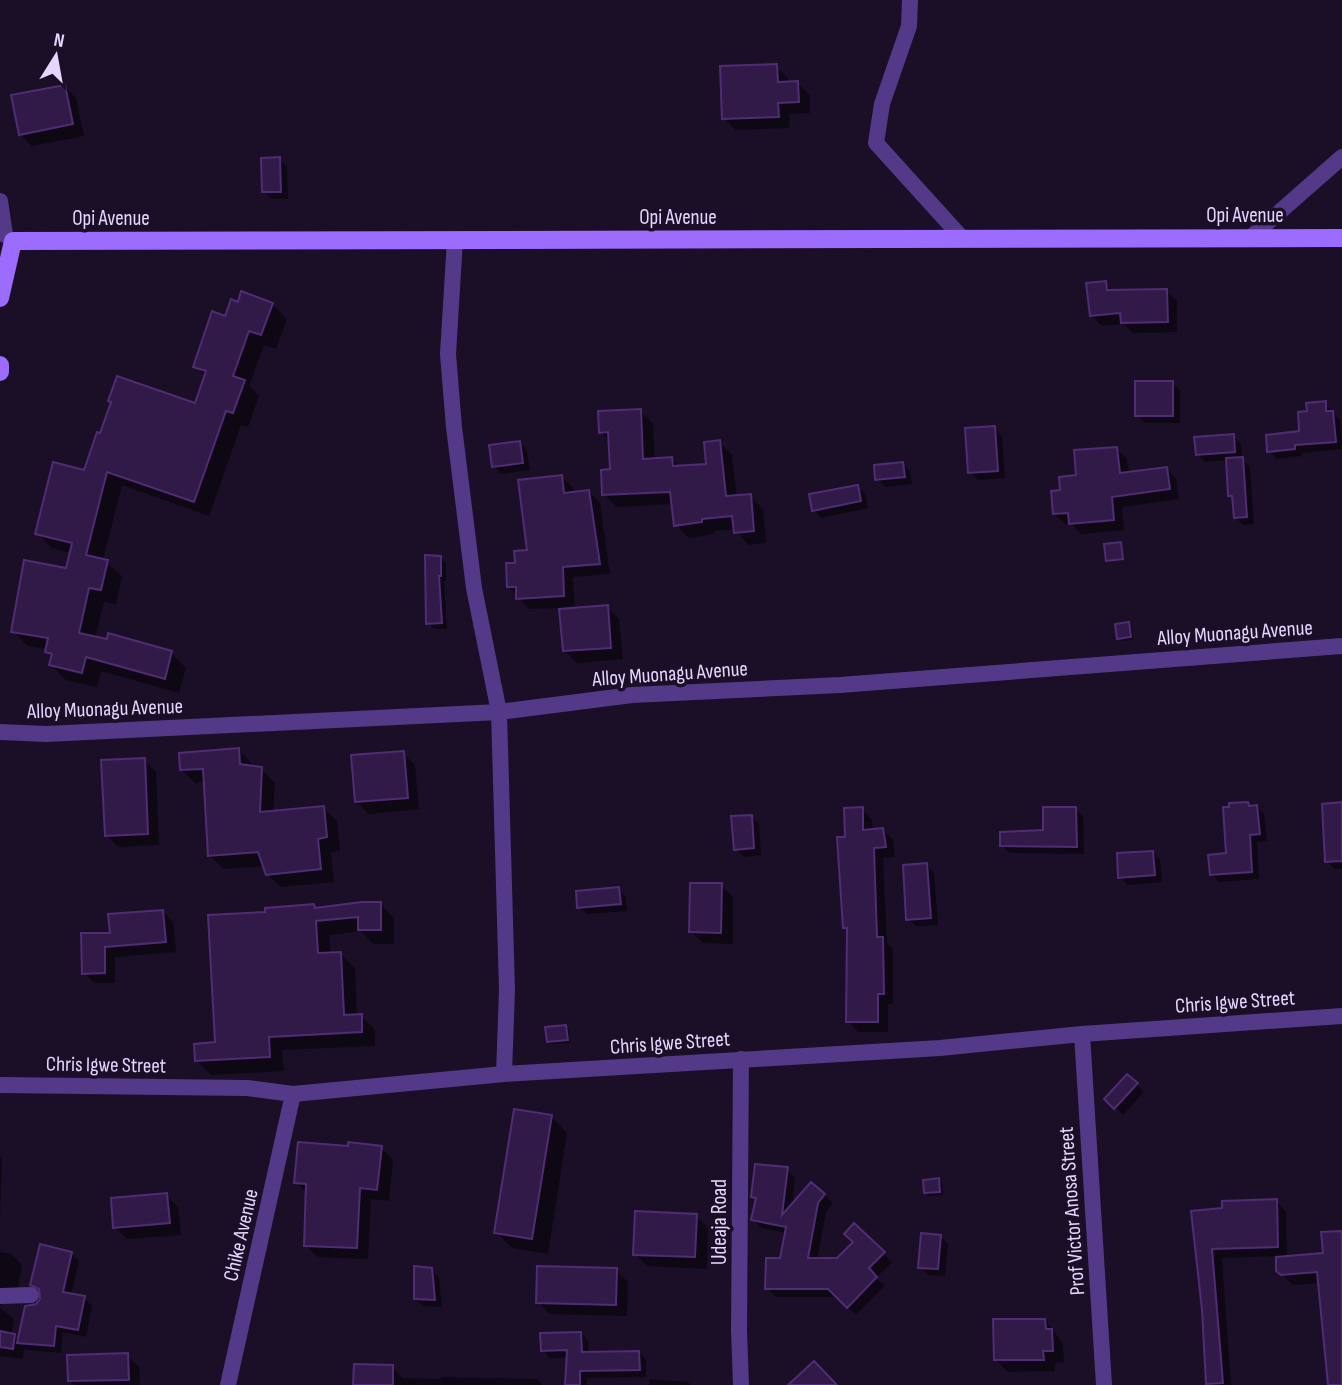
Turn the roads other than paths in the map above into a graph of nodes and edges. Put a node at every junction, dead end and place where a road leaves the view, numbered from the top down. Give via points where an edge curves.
1 (910, 0) edge
2 (1342, 157) edge
3 (0, 201) edge
4 (6, 237) edge
5 (1250, 238) junction
6 (1342, 238) edge
7 (963, 239) junction
8 (455, 240) junction
9 (0, 298) edge
10 (0, 365) edge
11 (0, 372) edge
12 (1342, 646) edge
13 (499, 712) junction
14 (0, 732) edge
15 (1342, 1016) edge
16 (1082, 1034) junction
17 (741, 1059) junction
18 (504, 1074) junction
19 (0, 1085) edge
20 (293, 1094) junction
21 (31, 1295) dead end
22 (0, 1296) edge
23 (229, 1385) edge
24 (741, 1385) edge
25 (1104, 1385) edge

1 - 7 street via 909,26 883,104 876,143
2 - 5 street
3 - 4 street
4 - 8 street, Opi Avenue
4 - 9 street
5 - 6 street, Opi Avenue
5 - 7 street, Opi Avenue
7 - 8 street, Opi Avenue
8 - 13 street via 448,354 454,427 474,588
10 - 11 street
12 - 13 street, Alloy Muonagu Avenue via 840,685 632,695
13 - 14 street, Alloy Muonagu Avenue via 46,734
13 - 18 street via 507,990
15 - 16 street, Chris Igwe Street
16 - 17 street, Chris Igwe Street via 940,1048
16 - 25 street, Prof Victor Anosa Street
17 - 18 street, Chris Igwe Street
17 - 24 street, Udeaja Road
18 - 20 street, Chris Igwe Street
19 - 20 street, Chris Igwe Street via 247,1088
20 - 23 street, Chike Avenue
21 - 22 street

